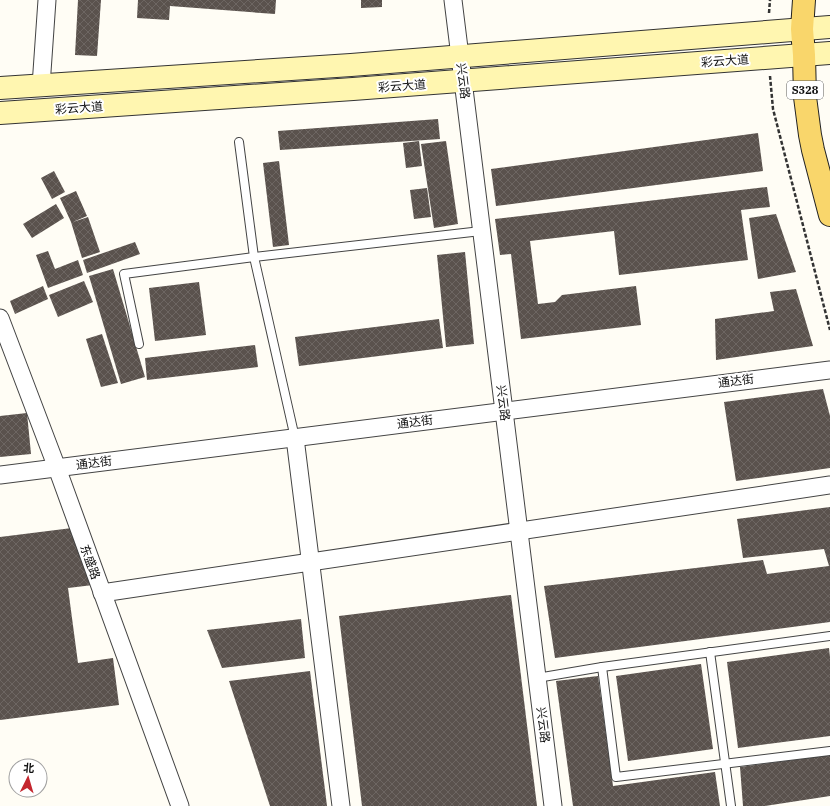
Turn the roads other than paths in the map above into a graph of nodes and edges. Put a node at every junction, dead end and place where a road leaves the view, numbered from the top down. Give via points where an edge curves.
1 (42, 0) edge
2 (47, 0) edge
3 (452, 0) edge
4 (804, 0) edge
5 (830, 27) edge
6 (802, 29) junction
7 (830, 52) edge
8 (804, 54) junction
9 (460, 56) junction
10 (463, 81) junction
11 (41, 86) junction
12 (0, 88) edge
13 (0, 113) edge
14 (240, 142) dead end
15 (830, 215) edge
16 (481, 231) junction
17 (254, 257) junction
18 (0, 318) edge
19 (139, 344) dead end
20 (830, 370) edge
21 (504, 411) junction
22 (295, 438) junction
23 (57, 468) junction
24 (0, 475) edge
25 (830, 485) edge
26 (519, 531) junction
27 (311, 562) junction
28 (102, 593) junction
29 (830, 636) edge
30 (710, 652) junction
31 (602, 667) junction
32 (537, 678) junction
33 (830, 751) edge
34 (725, 764) junction
35 (180, 806) edge
36 (341, 806) edge
37 (553, 806) edge
38 (731, 806) edge

1 - 2 street
2 - 11 street
3 - 9 street, 兴云路
4 - 6 main road, S328
5 - 6 main road, 彩云大道
6 - 8 main road, S328
6 - 9 main road, 彩云大道
7 - 8 main road, 彩云大道
8 - 10 main road, 彩云大道
8 - 15 main road, S328 via 805,97 810,135
9 - 10 street, 兴云路
9 - 11 main road, 彩云大道
10 - 13 main road, 彩云大道
10 - 16 street, 兴云路
11 - 12 main road, 彩云大道
14 - 17 lane
16 - 17 lane
16 - 21 street, 兴云路
17 - 19 lane via 124,274
17 - 22 lane
18 - 23 street, 东盛路
20 - 21 street, 通达街
21 - 22 street, 通达街
21 - 26 street, 兴云路
22 - 23 street, 通达街
22 - 27 street
23 - 24 street, 通达街
23 - 28 street, 东盛路
25 - 26 street
26 - 27 street
26 - 32 street, 兴云路
27 - 28 street
27 - 36 street
28 - 35 street, 东盛路
29 - 30 lane
30 - 31 lane
30 - 34 lane
31 - 32 lane
31 - 34 lane via 616,777
32 - 37 street, 兴云路
33 - 34 lane
34 - 38 lane

